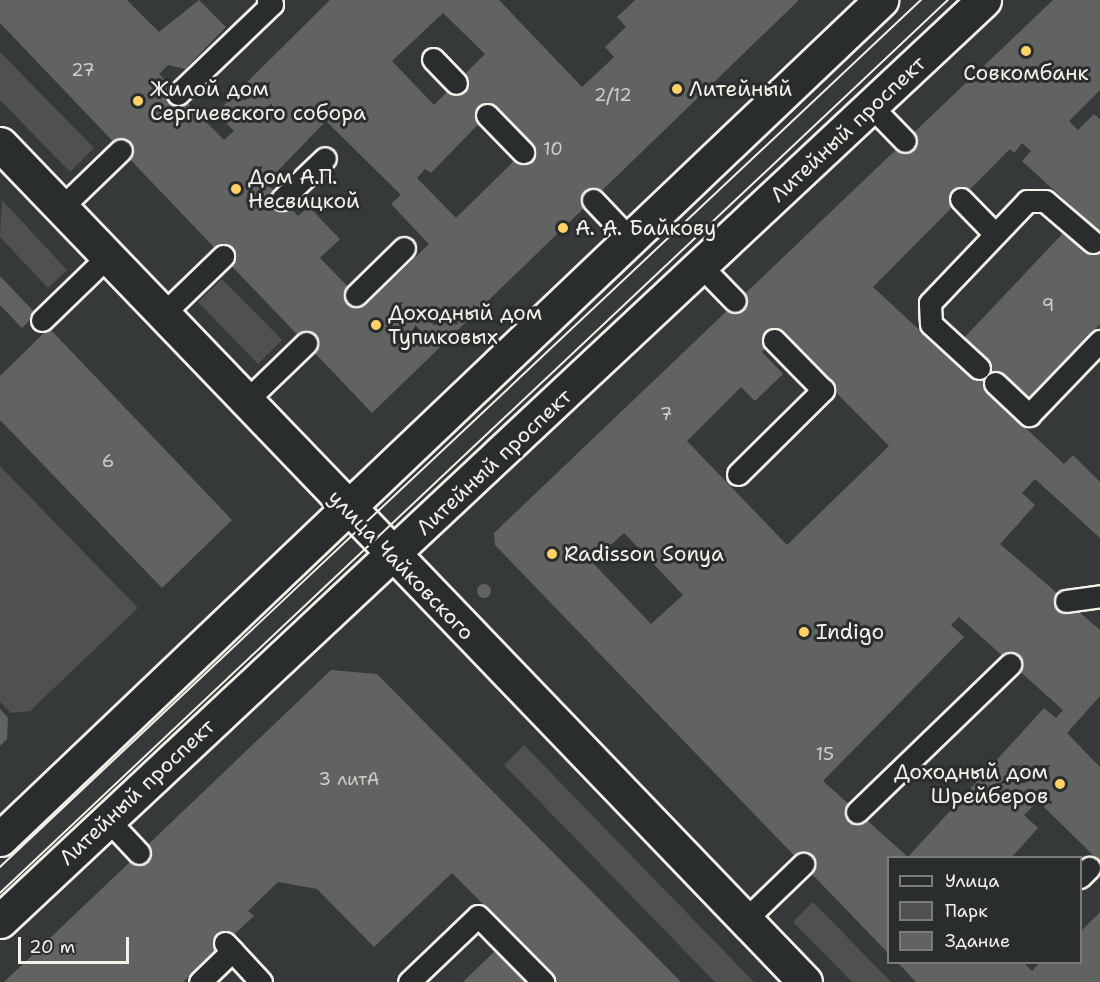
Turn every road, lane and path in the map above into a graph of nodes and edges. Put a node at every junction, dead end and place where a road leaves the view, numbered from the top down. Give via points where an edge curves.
1 (268, 0) edge
2 (881, 0) edge
3 (984, 0) edge
4 (433, 58) dead end
5 (456, 82) dead end
6 (178, 94) dead end
7 (872, 107) junction
8 (487, 115) dead end
9 (905, 141) dead end
10 (121, 150) dead end
11 (523, 152) dead end
12 (4, 156) edge
13 (325, 158) dead end
14 (961, 199) dead end
15 (282, 200) dead end
16 (593, 200) dead end
17 (61, 208) junction
18 (995, 234) junction
19 (631, 240) junction
20 (1093, 242) dead end
21 (404, 248) dead end
22 (223, 256) dead end
23 (107, 257) junction
24 (702, 267) junction
25 (356, 295) dead end
26 (735, 301) dead end
27 (162, 315) junction
28 (42, 320) dead end
29 (774, 340) dead end
30 (1100, 341) edge
31 (306, 344) dead end
32 (979, 368) dead end
33 (995, 383) dead end
34 (245, 402) junction
35 (738, 474) dead end
36 (348, 510) junction
37 (393, 556) junction
38 (1100, 596) edge
39 (1066, 601) dead end
40 (1010, 664) dead end
41 (857, 812) dead end
42 (108, 820) junction
43 (0, 839) edge
44 (139, 853) dead end
45 (802, 864) dead end
46 (745, 920) junction
47 (0, 921) edge
48 (200, 982) edge
49 (261, 982) edge
50 (409, 982) edge
51 (543, 982) edge
52 (805, 982) edge

1 - 6 lane via 272,4
2 - 19 main road
3 - 7 main road, Литейный проспект
4 - 5 lane
7 - 9 lane
7 - 24 main road, Литейный проспект
8 - 11 lane
10 - 17 lane
12 - 17 main road, улица Чайковского
13 - 15 lane
14 - 18 lane
16 - 19 lane
17 - 23 main road, улица Чайковского
18 - 20 lane via 1027,201 1045,201
18 - 32 lane via 930,303 931,324
19 - 36 main road
21 - 25 lane
22 - 27 lane
23 - 27 main road, улица Чайковского
23 - 28 lane
24 - 26 lane
24 - 37 main road, Литейный проспект
27 - 34 main road, улица Чайковского
29 - 35 lane via 823,390
30 - 33 lane via 1029,415
31 - 34 lane
34 - 36 main road, улица Чайковского
36 - 37 main road, улица Чайковского
36 - 43 main road
37 - 42 main road, Литейный проспект
37 - 46 main road, улица Чайковского
38 - 39 lane
40 - 41 lane
42 - 44 lane
42 - 47 main road, Литейный проспект
45 - 46 lane
46 - 52 main road, улица Чайковского
48 - 49 lane via 229,947
50 - 51 lane via 478,916

